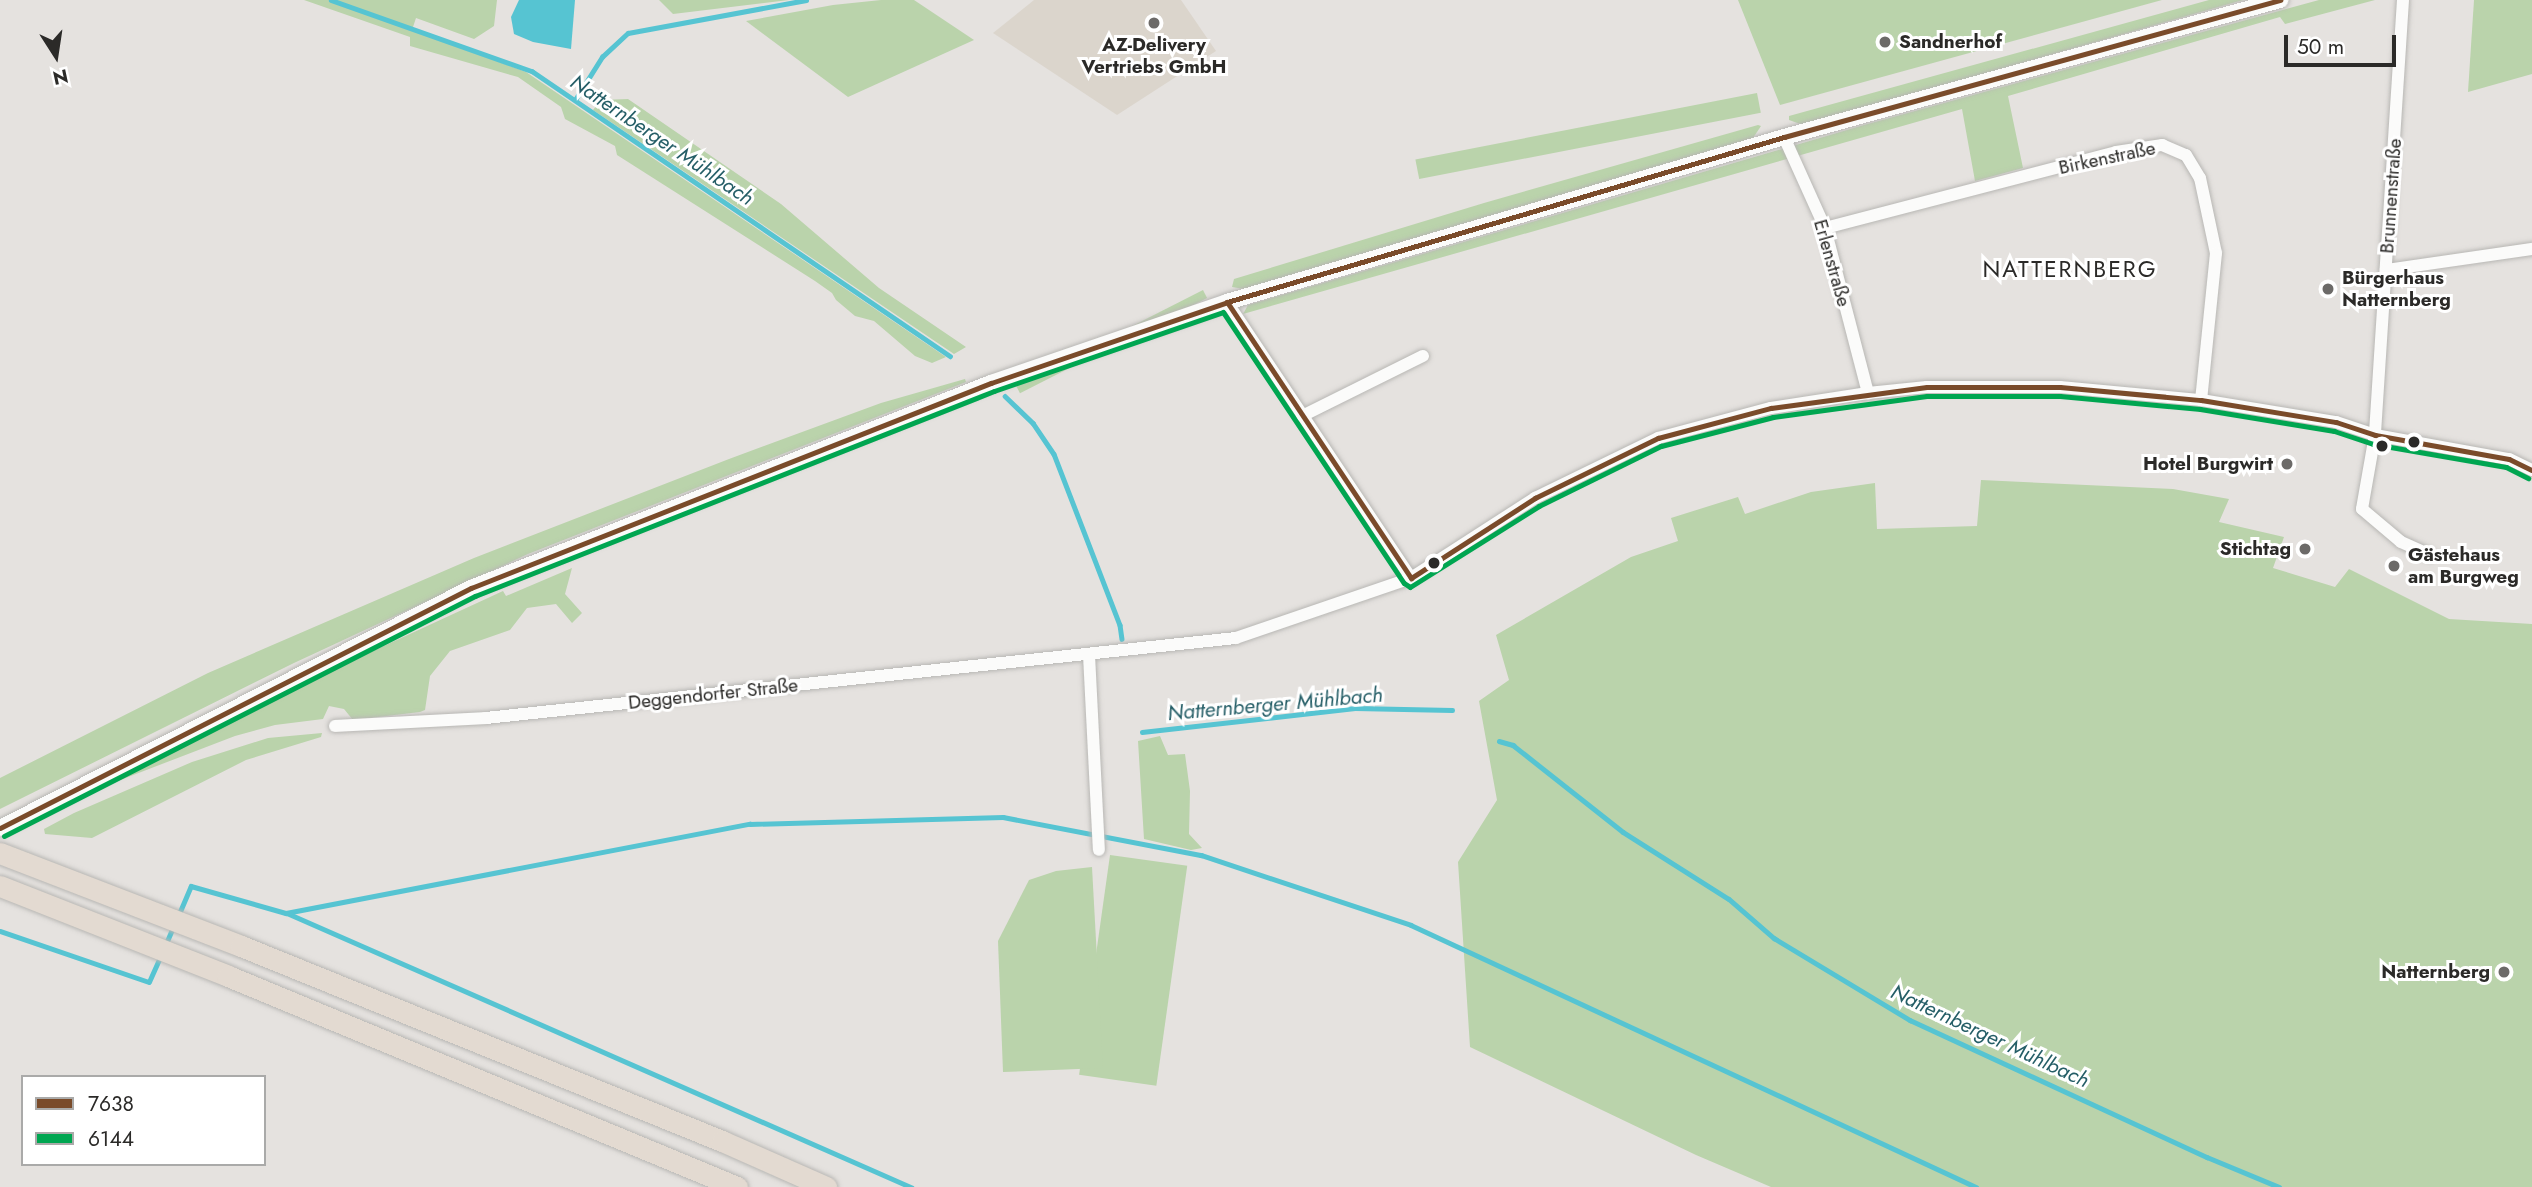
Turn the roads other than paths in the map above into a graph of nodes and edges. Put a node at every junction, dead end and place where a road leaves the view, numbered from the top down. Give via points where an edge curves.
1 (2280, 0) edge
2 (2403, 0) edge
3 (1784, 137) junction
4 (1825, 228) junction
5 (2532, 249) edge
6 (2386, 270) junction
7 (1227, 302) junction
8 (1423, 356) dead end
9 (1868, 393) junction
10 (2201, 400) junction
11 (1302, 416) junction
12 (2375, 435) junction
13 (2532, 458) edge
14 (2509, 459) junction
15 (2532, 470) edge
16 (2430, 555) dead end
17 (1411, 578) junction
18 (1090, 655) junction
19 (335, 726) dead end
20 (0, 828) edge
21 (1098, 840) dead end
22 (0, 853) edge
23 (0, 886) edge
24 (737, 1187) edge
25 (826, 1187) edge

1 - 3 main road
2 - 6 street, Brunnenstraße
3 - 4 street, Erlenstraße
3 - 7 main road
4 - 9 street, Erlenstraße
4 - 10 street, Birkenstraße via 2116,152 2162,145 2186,155 2200,178 2216,253
5 - 6 street
6 - 12 street, Brunnenstraße
7 - 11 street
7 - 20 main road via 991,383 471,588
8 - 11 street
9 - 10 street, Deggendorfer Straße via 1927,387 2060,387
9 - 17 street, Deggendorfer Straße via 1771,408 1658,438 1535,498
10 - 12 street, Deggendorfer Straße via 2336,422
11 - 17 street
12 - 14 street, Deggendorfer Straße
12 - 16 street, Brunnenstraße via 2362,509 2401,542
13 - 14 street, Deggendorfer Straße
14 - 15 street, Deggendorfer Straße
17 - 18 street, Deggendorfer Straße via 1236,638
18 - 19 street, Deggendorfer Straße via 486,718
18 - 21 street
22 - 25 highway via 722,1141
23 - 24 highway

